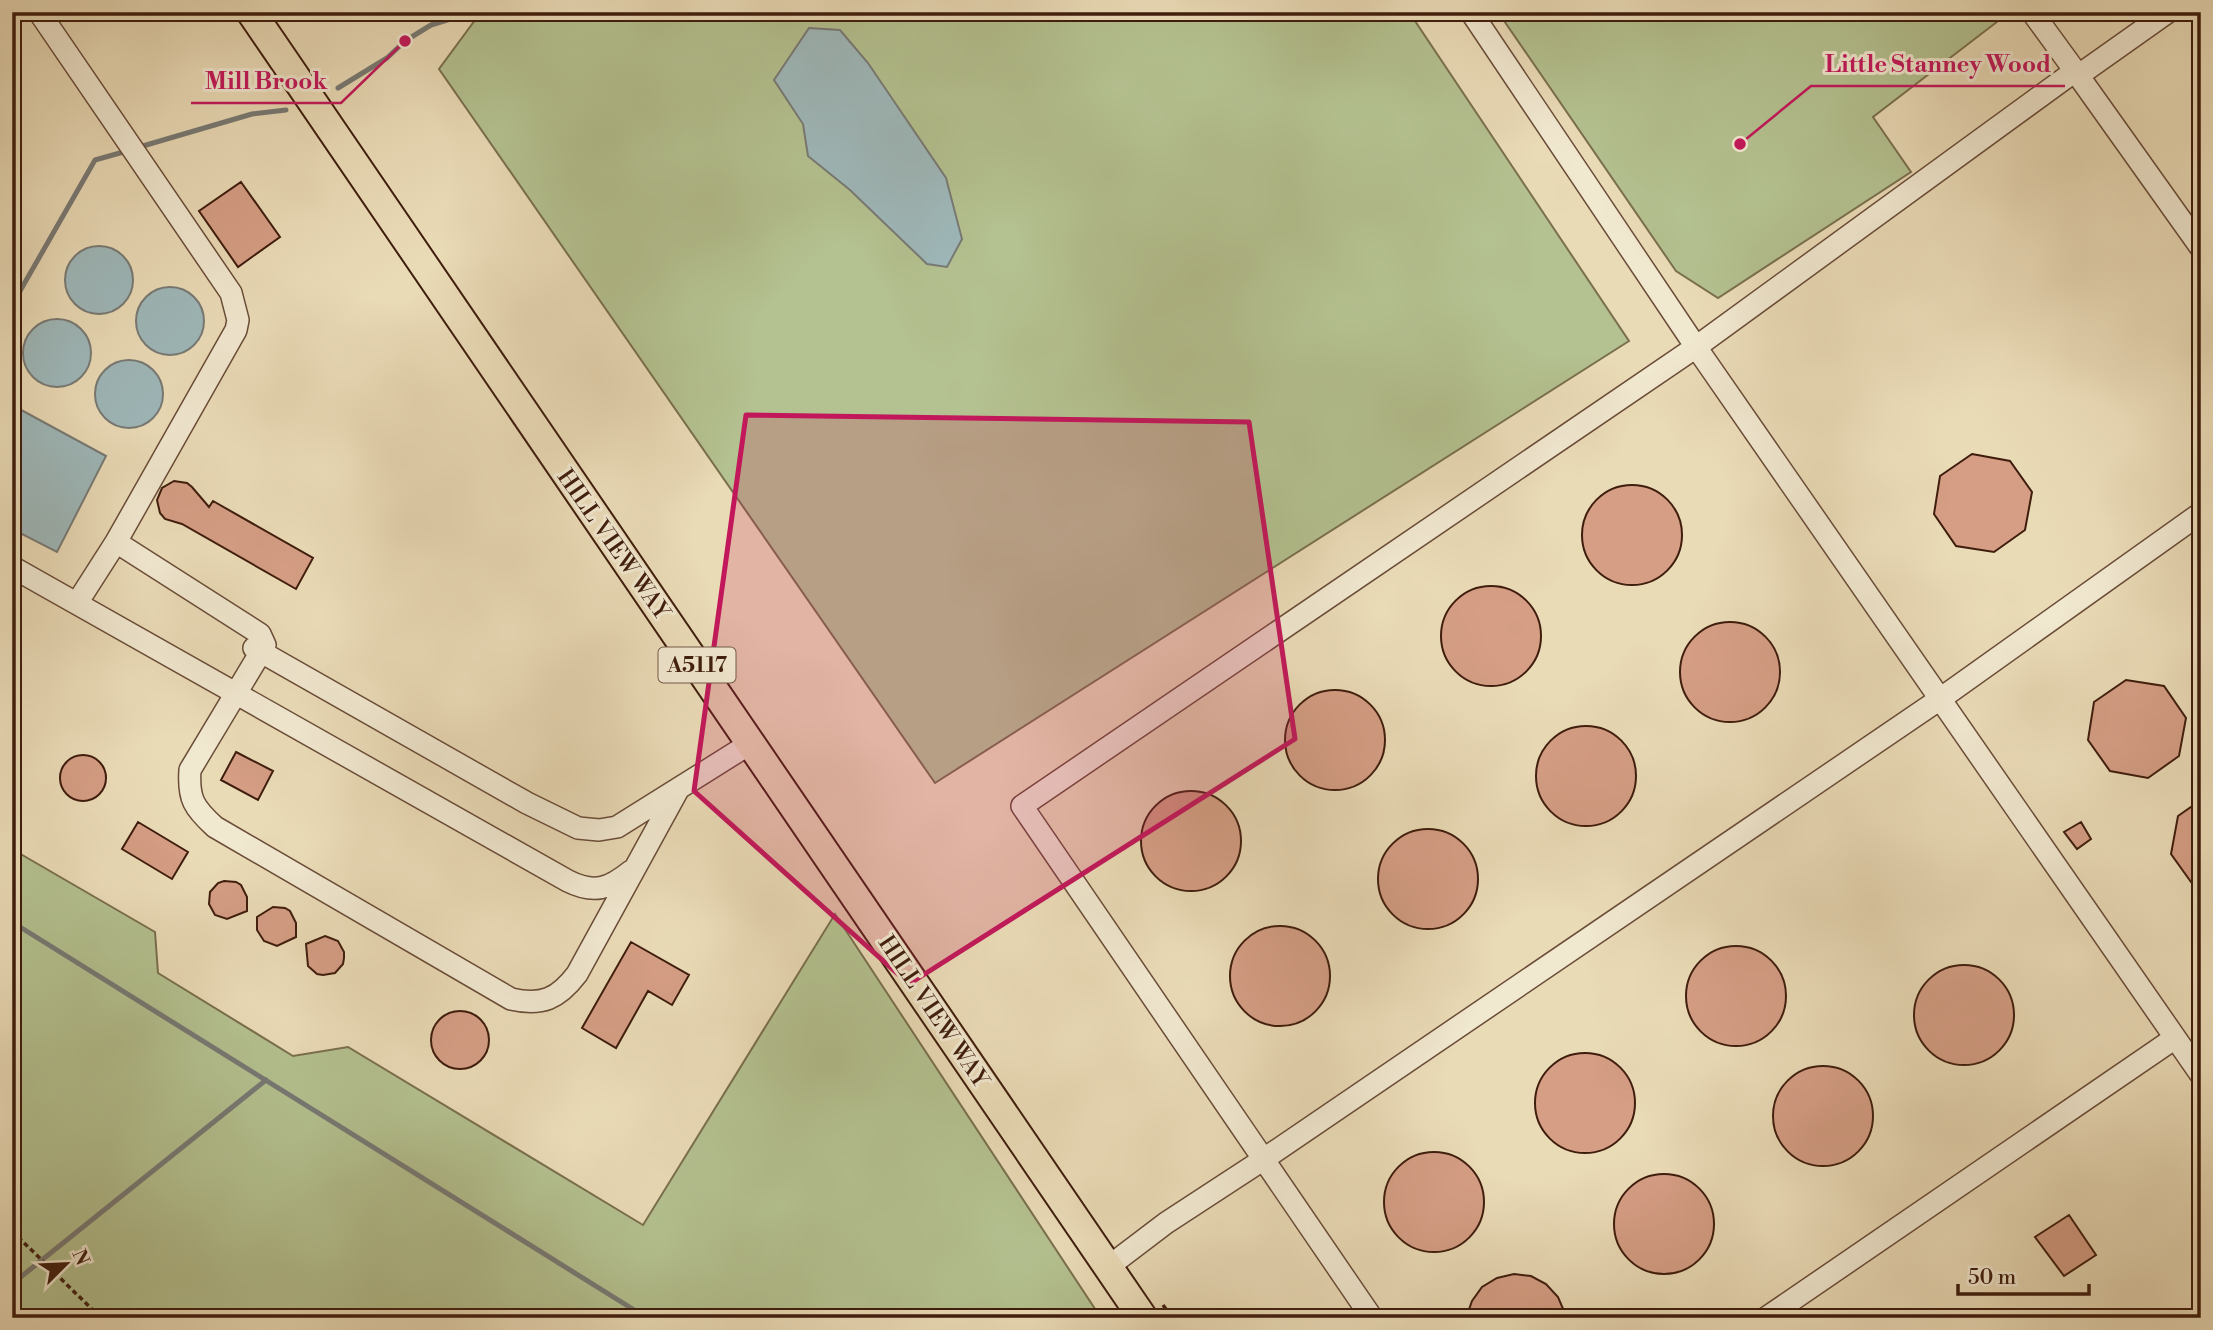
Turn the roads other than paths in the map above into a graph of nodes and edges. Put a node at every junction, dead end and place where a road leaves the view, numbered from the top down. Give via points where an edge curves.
1 (39, 12) edge
2 (251, 12) edge
3 (1471, 12) edge
4 (2032, 12) edge
5 (2168, 12) edge
6 (2077, 73) junction
7 (2201, 248) edge
8 (1696, 347) junction
9 (2201, 513) edge
10 (116, 542) junction
11 (12, 567) edge
12 (76, 603) junction
13 (257, 650) junction
14 (235, 694) junction
15 (1940, 699) junction
16 (751, 743) junction
17 (679, 788) junction
18 (636, 866) junction
19 (2175, 1038) junction
20 (2201, 1074) edge
21 (1264, 1159) junction
22 (1108, 1267) junction
23 (1143, 1318) edge
24 (1372, 1318) edge
25 (1766, 1318) edge

1 - 10 lane via 231,293 238,320
2 - 16 main road, HILL VIEW WAY / A5117
3 - 8 lane
4 - 6 lane
5 - 6 lane
6 - 7 lane
6 - 8 lane
8 - 15 lane
8 - 21 lane via 1022,806
9 - 15 lane
10 - 12 lane
10 - 13 lane via 260,634 265,645
11 - 12 lane
12 - 14 lane
13 - 14 lane
13 - 17 lane via 578,828 617,827
14 - 18 lane via 582,888 594,890 611,884
14 - 18 lane via 190,770 188,790 198,812 215,827 511,999 540,1002 566,989
15 - 19 lane
15 - 21 lane
16 - 17 lane
16 - 22 main road, HILL VIEW WAY / A5117
17 - 18 lane
19 - 20 lane
19 - 25 lane
21 - 22 lane
21 - 24 lane
22 - 23 main road, HILL VIEW WAY / A5117

